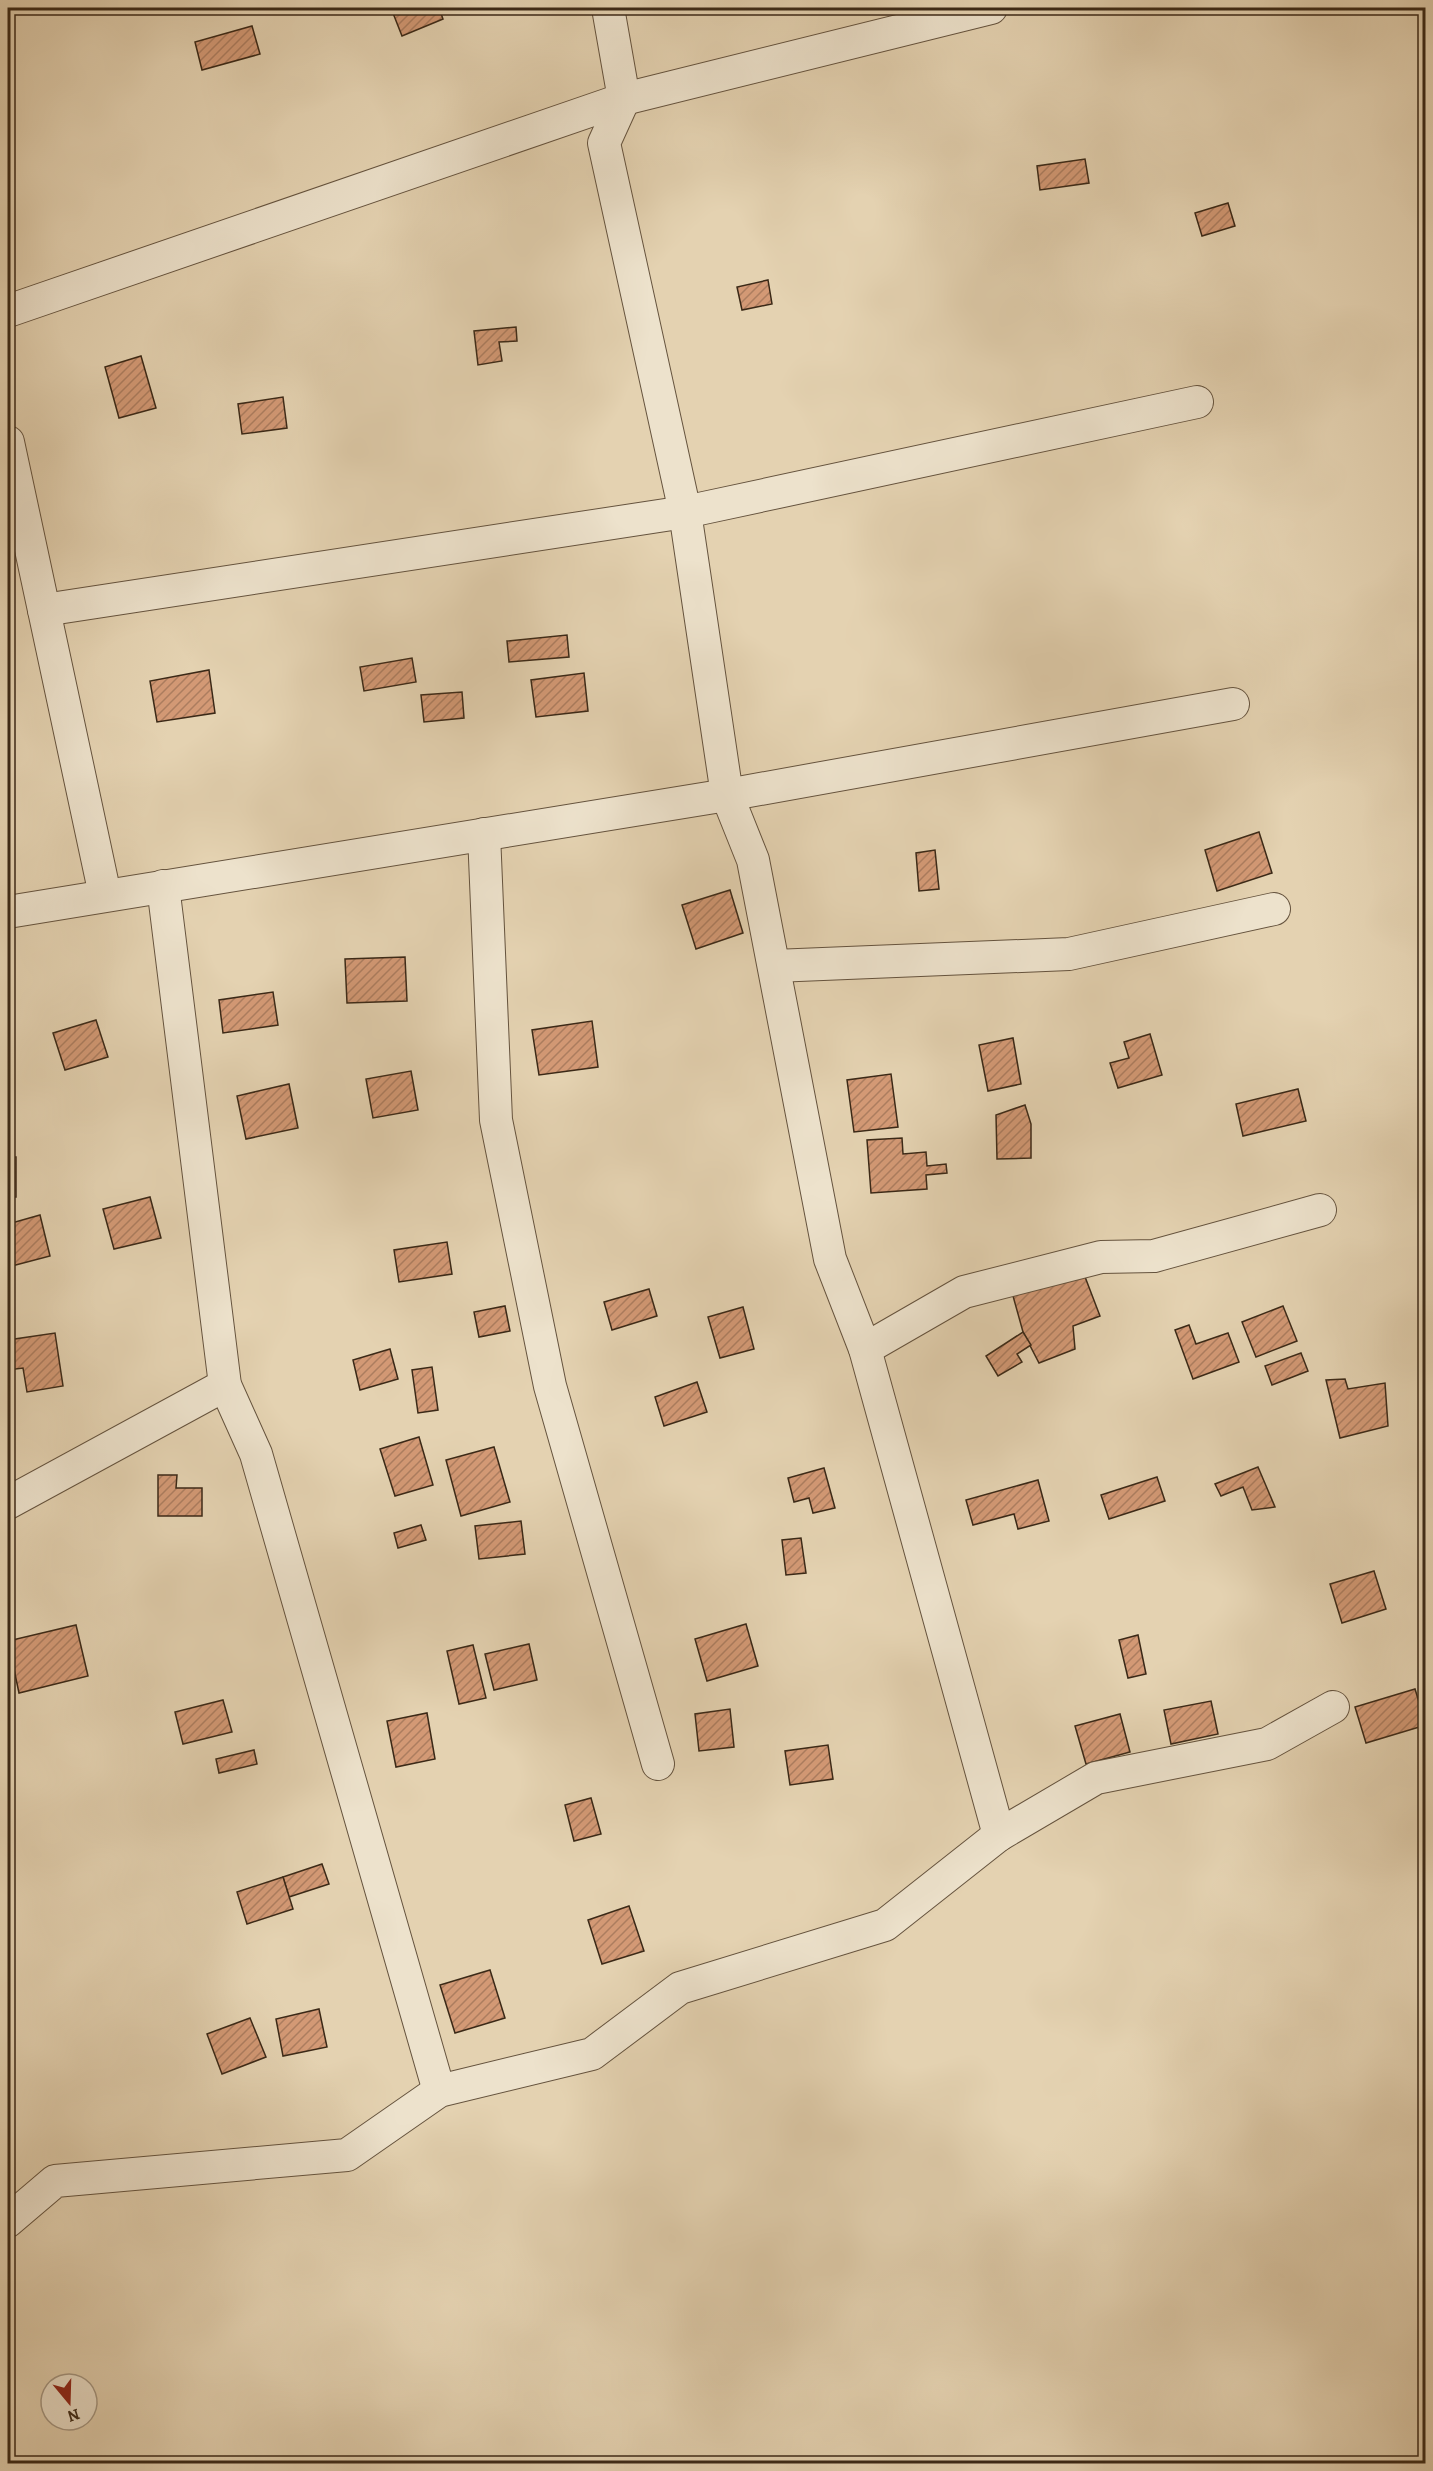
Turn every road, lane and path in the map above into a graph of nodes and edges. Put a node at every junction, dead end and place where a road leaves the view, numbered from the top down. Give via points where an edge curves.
1 (608, 8) edge
2 (991, 8) edge
3 (624, 99) junction
4 (8, 311) edge
5 (1197, 402) dead end
6 (8, 442) edge
7 (685, 512) junction
8 (44, 610) junction
9 (1233, 704) dead end
10 (727, 795) junction
11 (484, 834) junction
12 (163, 886) junction
13 (105, 895) junction
14 (1274, 909) dead end
15 (8, 912) edge
16 (774, 966) junction
17 (1320, 1210) dead end
18 (865, 1349) junction
19 (225, 1385) junction
20 (8, 1503) edge
21 (1333, 1707) dead end
22 (658, 1764) dead end
23 (999, 1835) junction
24 (439, 2091) junction
25 (8, 2221) edge

1 - 3 street
2 - 3 street
3 - 4 street
3 - 7 street via 604,143
5 - 7 street
6 - 8 street
7 - 8 street
7 - 10 street
8 - 13 street
9 - 10 street
10 - 11 street
10 - 16 street via 753,860
11 - 12 street
11 - 22 street via 496,1120 550,1386
12 - 13 street
12 - 19 street
13 - 15 street
14 - 16 street via 1069,954
16 - 18 street via 830,1259
17 - 18 street via 1154,1256 1101,1257 964,1292
18 - 23 street
19 - 20 street
19 - 24 street via 256,1454
21 - 23 street via 1267,1744 1096,1778
23 - 24 street via 885,1925 680,1988 592,2054
24 - 25 street via 347,2155 55,2181

